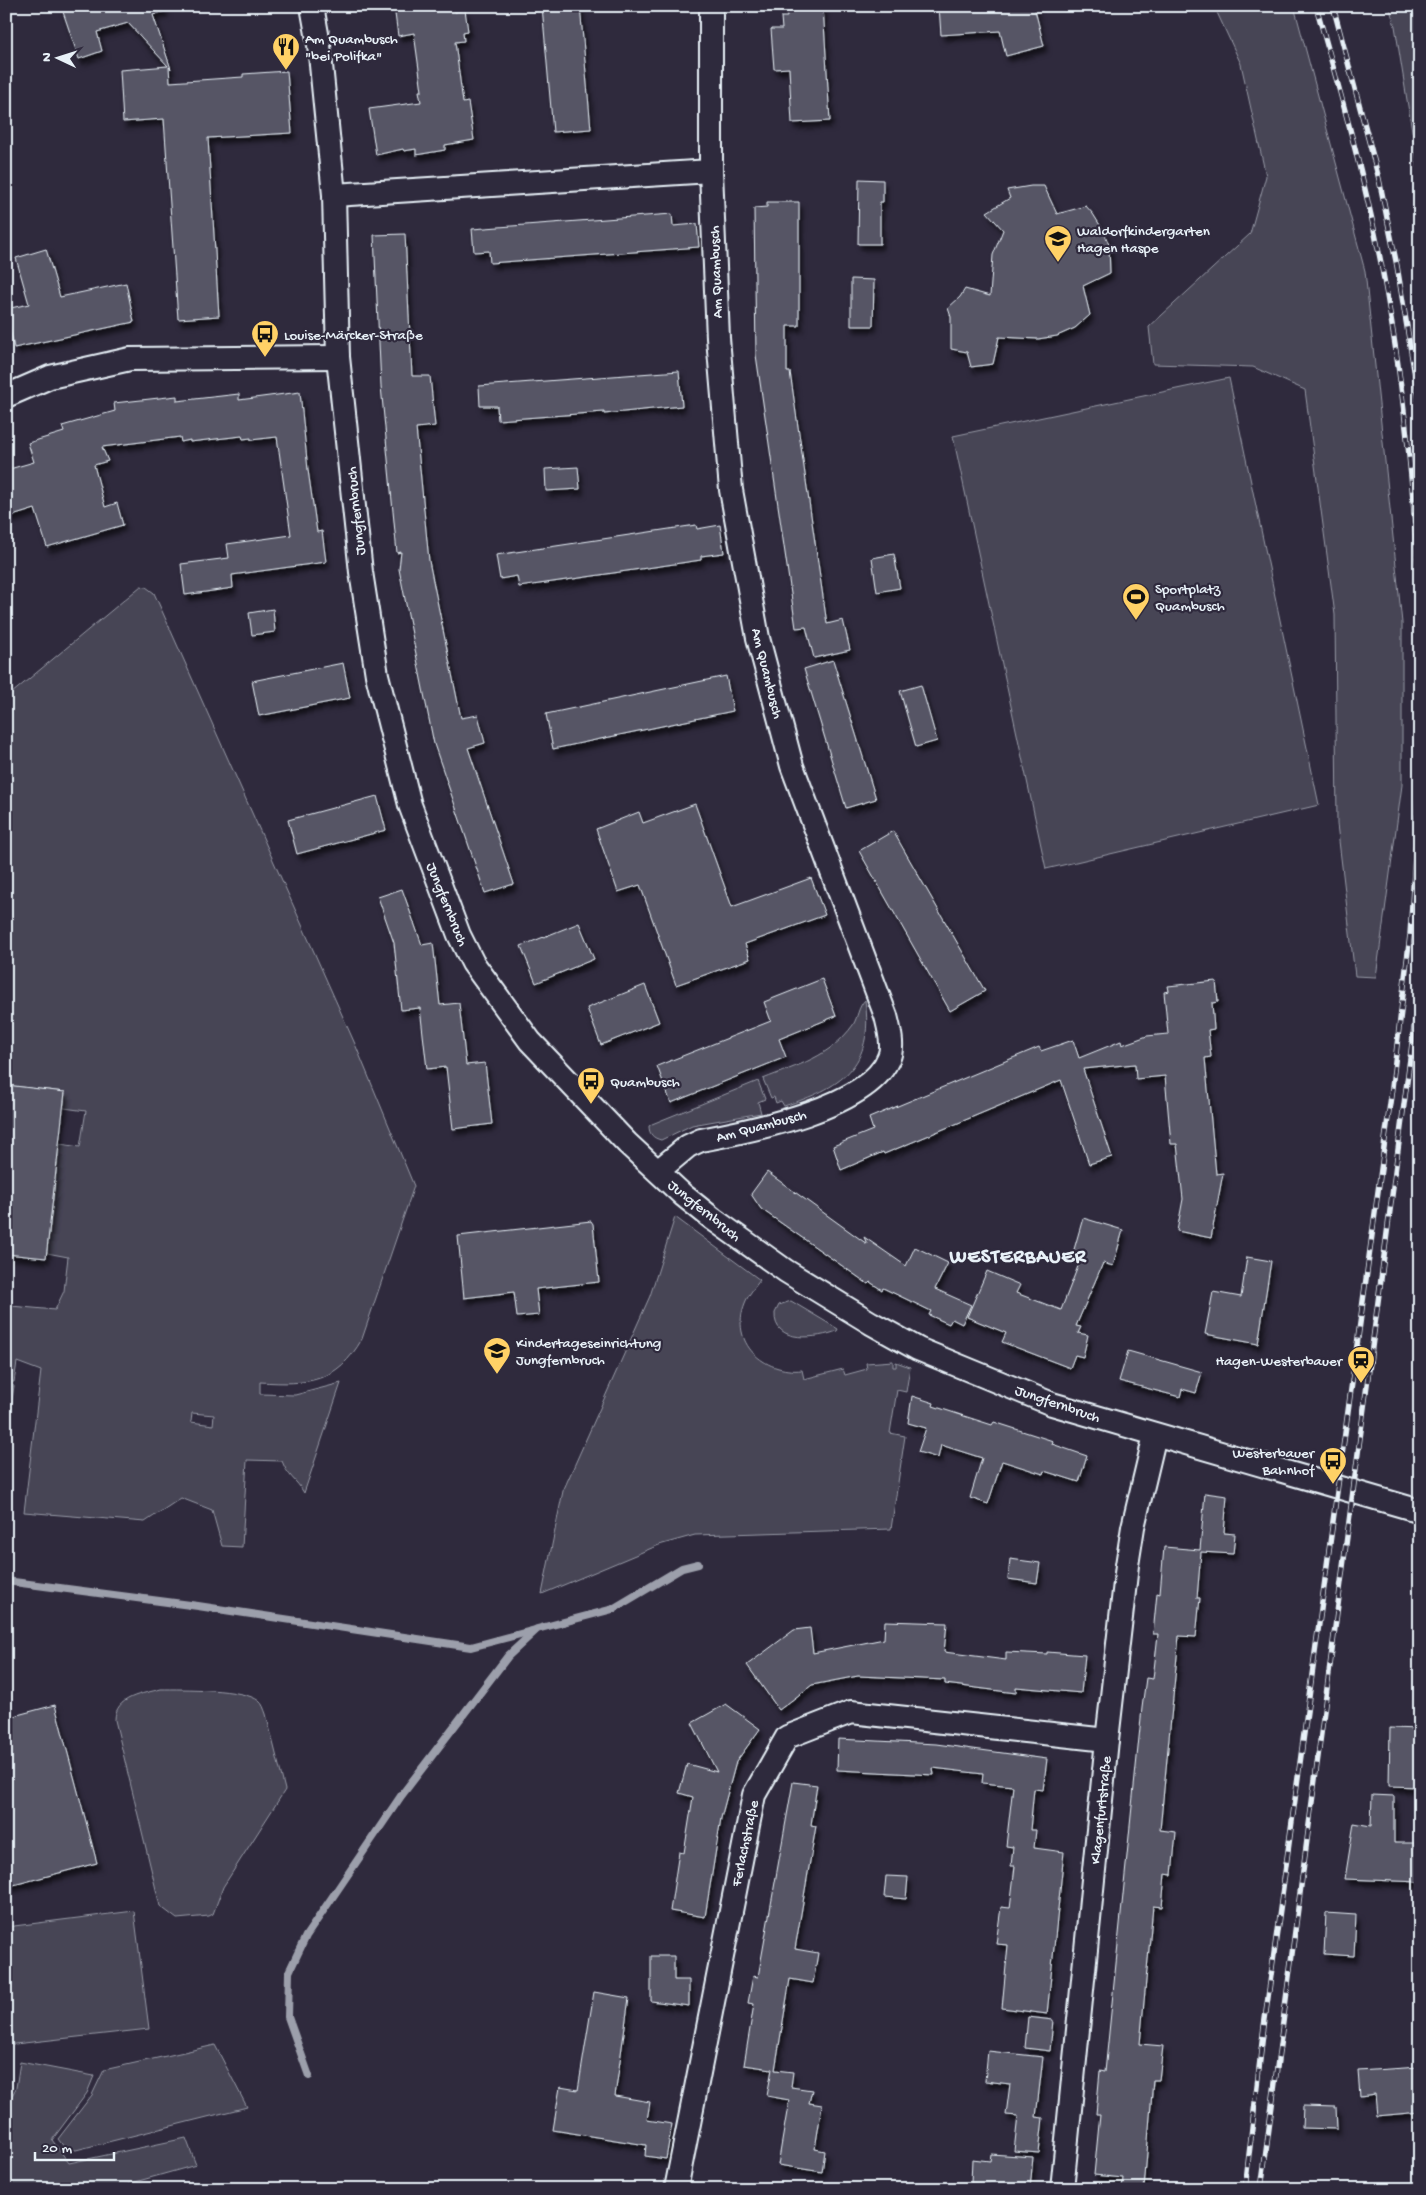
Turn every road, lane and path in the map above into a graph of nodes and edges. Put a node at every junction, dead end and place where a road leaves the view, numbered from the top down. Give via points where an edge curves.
1 (312, 6) edge
2 (711, 6) edge
3 (711, 171) junction
4 (334, 196) junction
5 (338, 357) junction
6 (6, 396) edge
7 (658, 1171) junction
8 (1156, 1434) junction
9 (1420, 1511) edge
10 (1107, 1740) junction
11 (676, 2189) edge
12 (1062, 2189) edge

1 - 4 street, Jungfernbruch
2 - 3 street, Am Quambusch
3 - 4 street
3 - 7 street, Am Quambusch via 718,338 731,490 758,638 792,766 886,1016 890,1055 876,1078 837,1101 792,1119 701,1140 688,1146
4 - 5 street, Jungfernbruch
5 - 6 street via 130,358 50,378
5 - 7 street, Jungfernbruch via 361,572 378,676 410,805 459,935 473,963 530,1041
7 - 8 street, Jungfernbruch via 713,1219 763,1256 918,1349 1052,1404
8 - 9 street, Jungfernbruch
8 - 10 street, Klagenfurtstraße via 1127,1565
10 - 11 street, Ferlachstraße via 851,1712 787,1737 754,1795
10 - 12 street, Klagenfurtstraße

